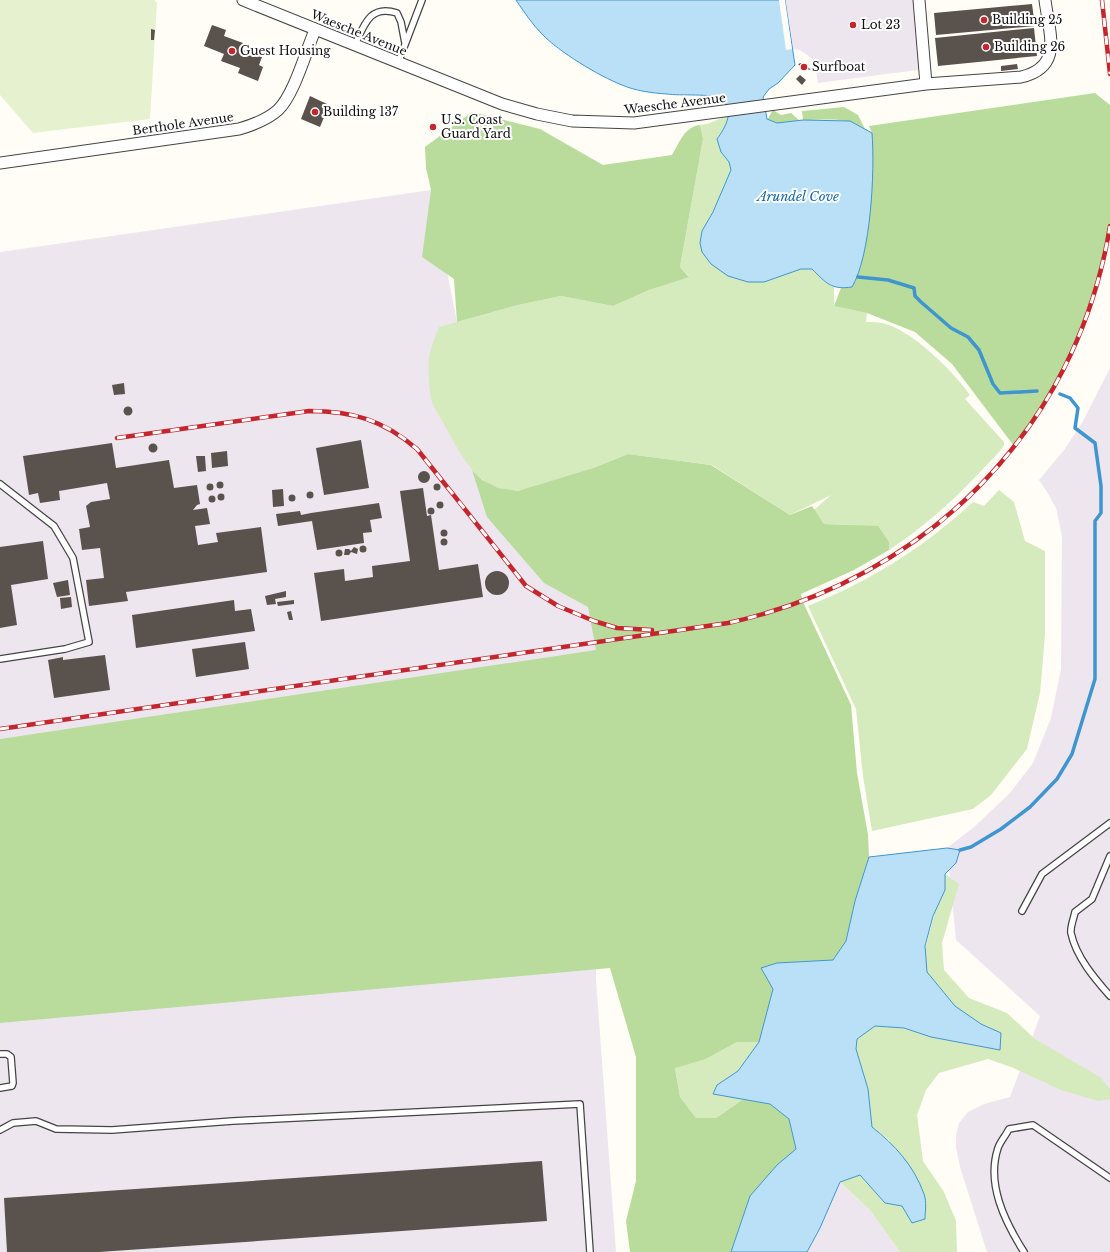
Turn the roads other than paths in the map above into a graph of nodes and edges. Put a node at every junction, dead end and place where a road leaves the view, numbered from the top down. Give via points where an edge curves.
1 (243, 0) edge
2 (422, 0) edge
3 (919, 0) edge
4 (1045, 0) edge
5 (315, 30) junction
6 (405, 43) junction
7 (355, 46) junction
8 (398, 63) junction
9 (926, 84) junction
10 (0, 164) edge
11 (0, 484) edge
12 (0, 659) edge
13 (1110, 823) edge
14 (1110, 856) edge
15 (1022, 911) dead end
16 (1110, 996) edge
17 (0, 1054) edge
18 (0, 1088) edge
19 (0, 1130) edge
20 (1110, 1178) edge
21 (590, 1252) edge
22 (1024, 1252) edge

1 - 5 street, Waesche Avenue
2 - 6 lane
3 - 9 street
4 - 9 street, Waesche Avenue via 1051,50 1049,60 1034,74
5 - 7 street, Waesche Avenue
5 - 10 street, Berthole Avenue via 288,96 278,110 253,125
6 - 7 lane via 397,13 382,10 373,14 364,24
6 - 8 lane
7 - 8 street, Waesche Avenue
8 - 9 street, Waesche Avenue via 502,104 537,114 572,120 634,123
11 - 12 lane via 54,526 73,558 89,642 65,649
13 - 15 lane via 1042,874
14 - 16 lane via 1092,899 1075,912 1071,932 1079,953
17 - 18 lane via 11,1057 13,1083 12,1086
19 - 21 lane via 13,1123 36,1121 56,1129 112,1130 233,1121 580,1104
20 - 22 lane via 1033,1125 1009,1129 998,1147 995,1167 996,1195 1010,1230

